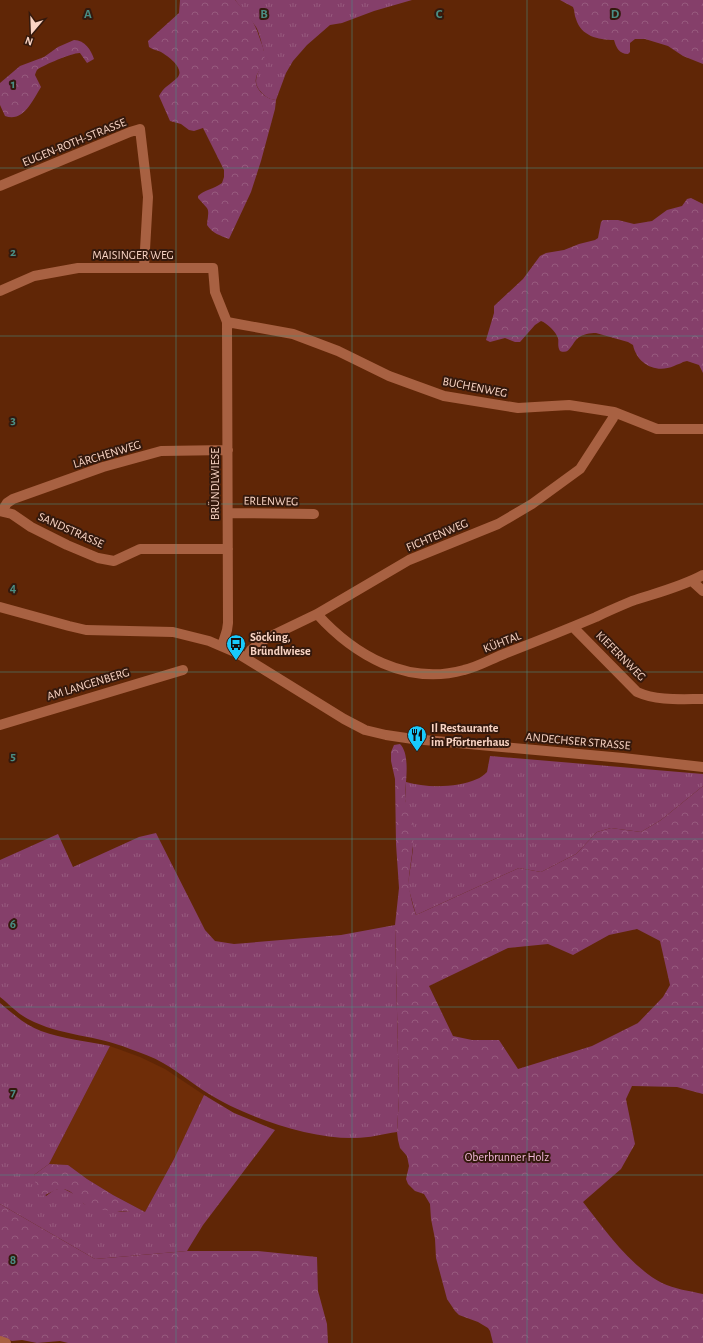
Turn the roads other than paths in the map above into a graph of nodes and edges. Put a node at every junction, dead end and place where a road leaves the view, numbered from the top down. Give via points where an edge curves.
1 (0, 186) edge
2 (144, 267) junction
3 (0, 291) edge
4 (228, 322) junction
5 (614, 412) junction
6 (703, 429) edge
7 (228, 450) junction
8 (1, 511) edge
9 (228, 513) junction
10 (314, 514) dead end
11 (228, 549) junction
12 (703, 575) edge
13 (692, 581) junction
14 (703, 591) edge
15 (0, 607) edge
16 (318, 614) junction
17 (573, 627) junction
18 (222, 646) junction
19 (246, 658) junction
20 (183, 670) dead end
21 (703, 700) edge
22 (0, 725) edge
23 (703, 767) edge
24 (0, 1341) edge
25 (6, 1343) edge

1 - 2 street, EUGEN-ROTH-STRASSE via 140,129 148,197
2 - 3 street, MAISINGER WEG via 78,268 34,276
2 - 4 street, MAISINGER WEG via 214,268 216,292
4 - 5 street, BUCHENWEG via 293,334 338,351 389,376 444,396 518,408 569,405
4 - 7 street, BRÜNDLWIESE
5 - 6 street, BUCHENWEG via 656,429
5 - 16 street, FICHTENWEG via 613,418 580,469 532,504 498,524 409,560
7 - 8 street, LÄRCHENWEG via 161,451 103,467 13,499
7 - 9 street, BRÜNDLWIESE
8 - 11 street, SANDSTRASSE via 12,514 67,545 98,558 114,561 140,549
9 - 10 street, ERLENWEG
9 - 11 street, BRÜNDLWIESE
11 - 18 street, BRÜNDLWIESE via 228,623
12 - 13 street, KÜHTAL
13 - 14 street
13 - 17 street, KÜHTAL via 630,602
15 - 18 street, ANDECHSER STRASSE via 86,630 173,632
16 - 17 street, KÜHTAL via 330,628 368,657 412,673 448,673 465,670
16 - 19 street, FICHTENWEG via 265,639 251,650
17 - 21 street, KIEFERNWEG via 637,692 662,698
18 - 19 street, ANDECHSER STRASSE
19 - 23 street, ANDECHSER STRASSE via 365,730 428,741
20 - 22 street, AM LANGENBERG
24 - 25 street

